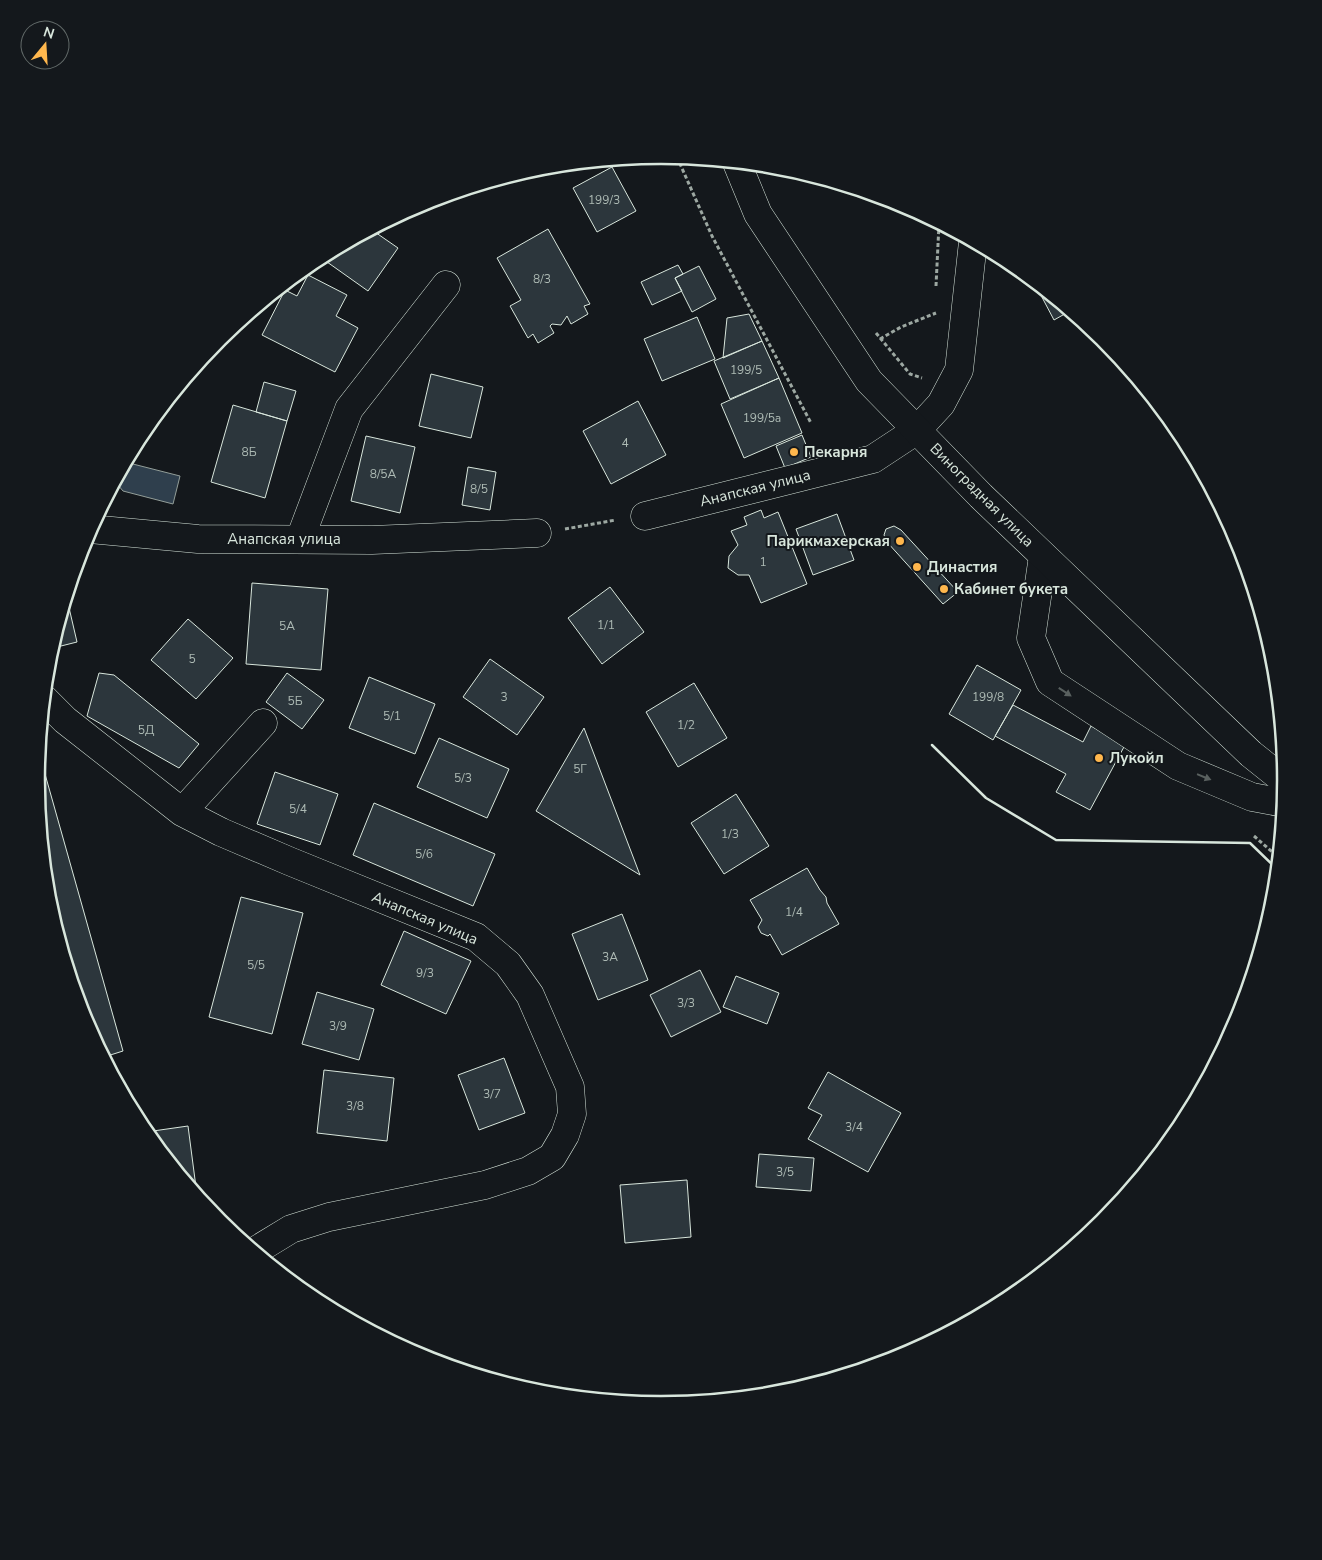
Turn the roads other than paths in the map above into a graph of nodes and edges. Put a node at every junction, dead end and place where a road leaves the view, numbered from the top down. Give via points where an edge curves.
1 (739, 169) edge
2 (972, 249) edge
3 (446, 285) dead end
4 (916, 430) junction
5 (645, 516) road end
6 (99, 529) edge
7 (537, 533) road end
8 (300, 539) junction
9 (1043, 556) junction
10 (50, 705) edge
11 (263, 723) dead end
12 (1277, 775) edge
13 (1276, 801) edge
14 (182, 812) junction
15 (261, 1248) edge

1 - 4 street, Виноградная улица via 758,214 830,327 869,382
2 - 4 street, Анапская улица via 958,370 941,404
3 - 8 street via 349,409
4 - 5 street, Анапская улица via 873,459
4 - 9 street, Виноградная улица
6 - 8 street, Анапская улица via 198,539
7 - 8 street, Анапская улица via 372,540
9 - 12 street, Виноградная улица via 1251,754
9 -> 13 street via 1031,638 1050,682 1178,766 1252,796
10 - 14 street, Анапская улица
11 - 14 street
14 - 15 street, Анапская улица via 289,862 476,937 508,964 530,995 570,1088 572,1114 565,1135 552,1157 528,1171 486,1185 329,1217 291,1229

